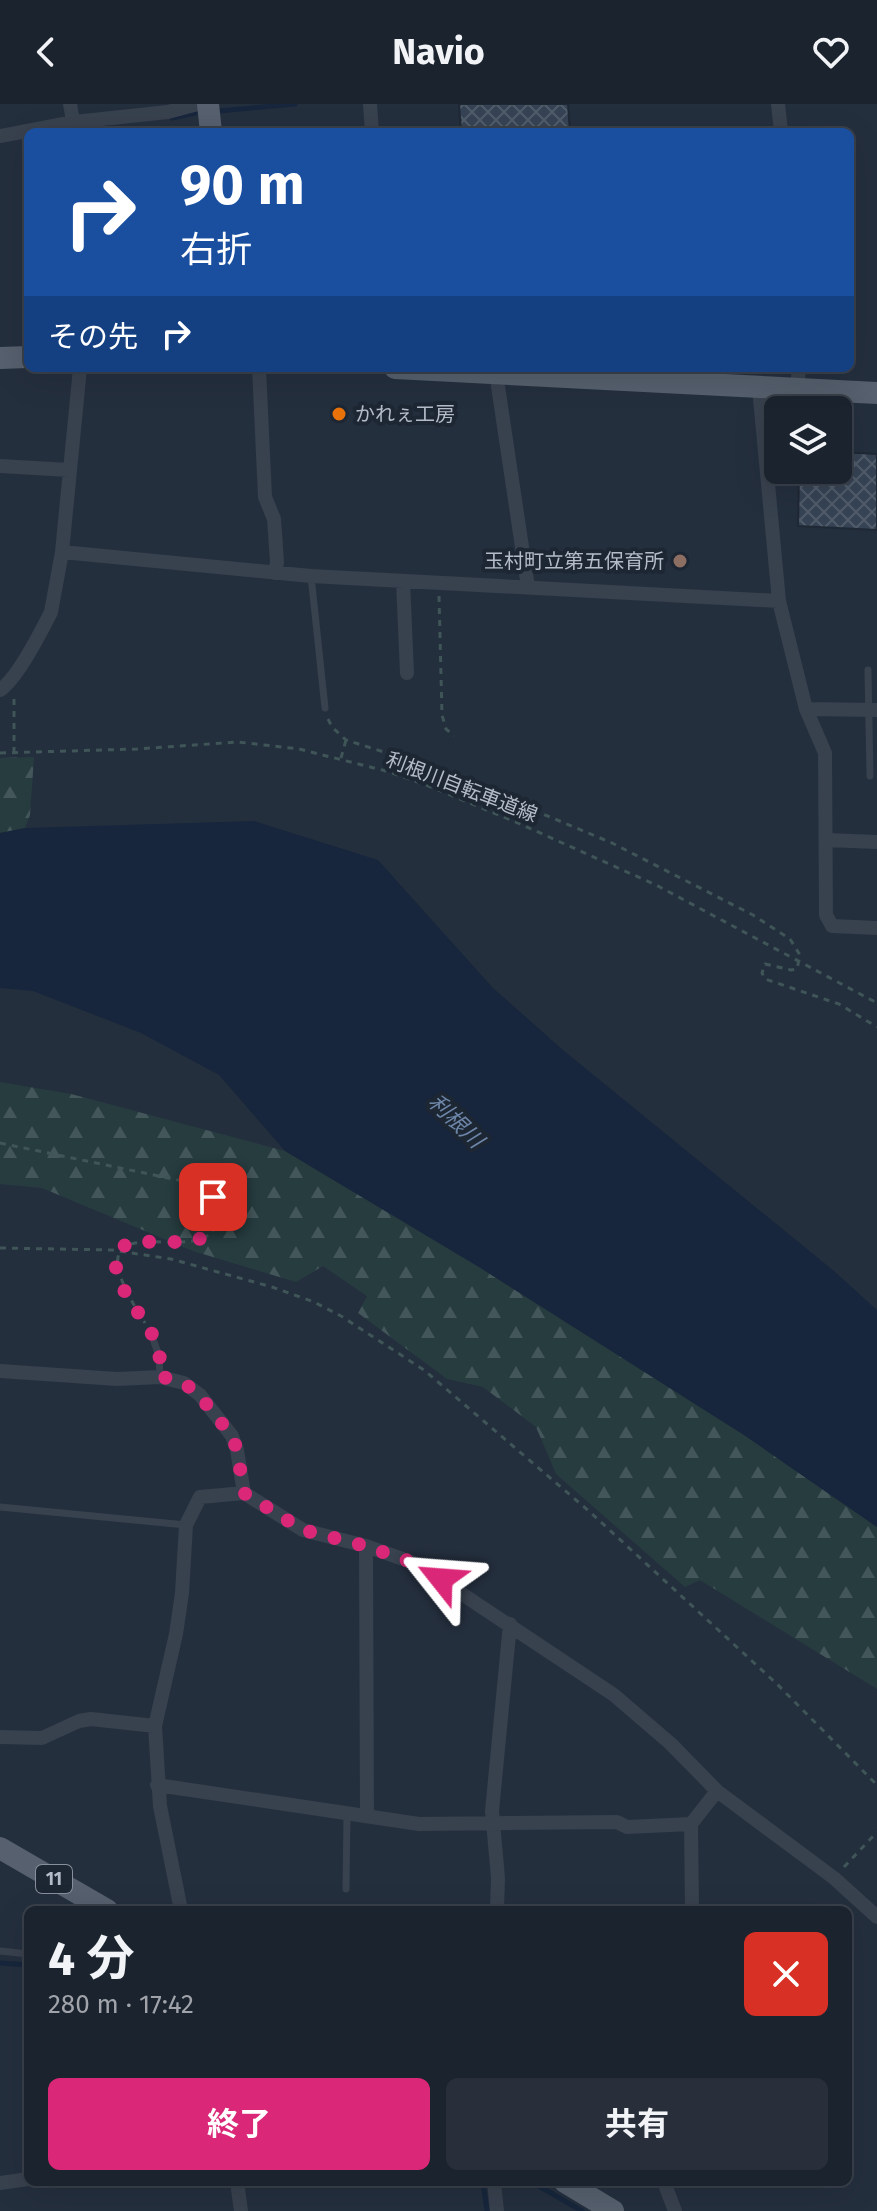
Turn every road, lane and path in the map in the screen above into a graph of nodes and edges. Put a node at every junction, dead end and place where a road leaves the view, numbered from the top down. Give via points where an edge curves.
1 (70, 104) edge
2 (198, 104) edge
3 (208, 104) edge
4 (370, 104) edge
5 (778, 104) edge
6 (74, 127) edge
7 (211, 128) edge
8 (372, 128) edge
9 (781, 128) edge
10 (24, 133) edge
11 (0, 136) edge
12 (24, 357) edge
13 (0, 358) edge
14 (80, 372) edge
15 (259, 372) edge
16 (476, 372) edge
17 (496, 373) junction
18 (798, 379) edge
19 (759, 388) junction
20 (877, 393) edge
21 (0, 466) edge
22 (69, 470) junction
23 (62, 552) junction
24 (275, 573) junction
25 (311, 576) junction
26 (403, 581) junction
27 (439, 584) junction
28 (528, 587) junction
29 (779, 601) junction
30 (868, 670) dead end
31 (407, 673) dead end
32 (5, 686) edge
33 (325, 708) joint
34 (806, 709) junction
35 (874, 710) edge
36 (454, 736) dead end
37 (346, 740) junction
38 (0, 753) edge
39 (14, 753) junction
40 (341, 758) junction
41 (870, 776) dead end
42 (826, 840) junction
43 (877, 842) edge
44 (877, 928) edge
45 (800, 962) junction
46 (877, 1003) edge
47 (877, 1027) edge
48 (0, 1143) edge
49 (0, 1248) edge
50 (118, 1251) junction
51 (151, 1333) joint
52 (0, 1371) edge
53 (160, 1377) junction
54 (244, 1493) junction
55 (0, 1507) edge
56 (186, 1525) junction
57 (366, 1546) junction
58 (510, 1624) junction
59 (155, 1726) junction
60 (0, 1737) edge
61 (157, 1785) junction
62 (877, 1785) edge
63 (717, 1791) junction
64 (347, 1813) junction
65 (367, 1816) junction
66 (691, 1824) junction
67 (492, 1825) junction
68 (877, 1832) edge
69 (0, 1848) edge
70 (834, 1878) junction
71 (346, 1889) dead end
72 (100, 1906) edge
73 (180, 1906) edge
74 (497, 1906) edge
75 (692, 1906) edge
76 (877, 1917) edge
77 (0, 1951) edge
78 (24, 1954) edge
79 (0, 2179) edge
80 (24, 2179) edge
81 (238, 2186) edge
82 (494, 2186) edge
83 (572, 2186) edge
84 (666, 2186) edge
85 (241, 2211) edge
86 (497, 2211) edge
87 (613, 2211) edge
88 (675, 2211) edge

1 - 6 street
2 - 6 street
3 - 7 main road
4 - 8 street
5 - 9 street
10 - 11 street
12 - 13 main road
14 - 22 street
15 - 24 street via 265,497 274,519
16 - 17 main road
17 - 19 main road
17 - 28 street
18 - 19 main road
18 - 20 main road
19 - 29 street
21 - 22 street
22 - 23 street
23 - 24 street
23 - 32 street via 51,612
24 - 25 street
25 - 26 street
25 - 33 lane
26 - 27 street
26 - 31 street
27 - 28 street
27 - 36 path via 442,715
28 - 29 street
29 - 34 street
30 - 35 lane
32 - 39 path via 14,698
33 - 37 path via 332,727
34 - 35 street
34 - 42 street via 825,753
35 - 41 lane
37 - 40 path
37 - 45 path via 431,767 612,843 773,927 790,939
38 - 39 path, 利根川自転車道線
39 - 40 path, 利根川自転車道線 via 238,742
40 - 45 path, 利根川自転車道線 via 426,785 619,868
42 - 43 street
42 - 44 street via 828,921 839,928
45 - 46 path, 利根川自転車道線
45 - 47 path via 791,970 765,964 762,973 765,979 839,1004
48 - 50 path via 202,1185 213,1197 217,1220 206,1236 136,1243
49 - 50 path
50 - 51 path via 119,1278
50 - 62 path via 171,1259 314,1302 424,1370 675,1589
51 - 53 lane
52 - 53 street
53 - 54 street via 195,1390 232,1436
54 - 56 street via 200,1497
54 - 57 street via 303,1530
55 - 56 lane
56 - 59 street via 176,1634
57 - 58 street via 417,1564
57 - 65 street
58 - 63 street via 614,1695
58 - 67 street
59 - 60 street via 91,1719 42,1738
59 - 61 street
61 - 64 street
61 - 73 street
63 - 66 street
63 - 70 street
64 - 65 street
64 - 71 lane
65 - 67 street via 419,1824
66 - 67 street
66 - 75 street
67 - 74 street
68 - 70 path
69 - 72 main road, 11
70 - 76 street
77 - 78 lane
79 - 80 street
81 - 85 street
82 - 86 street
83 - 87 main road
84 - 88 street

